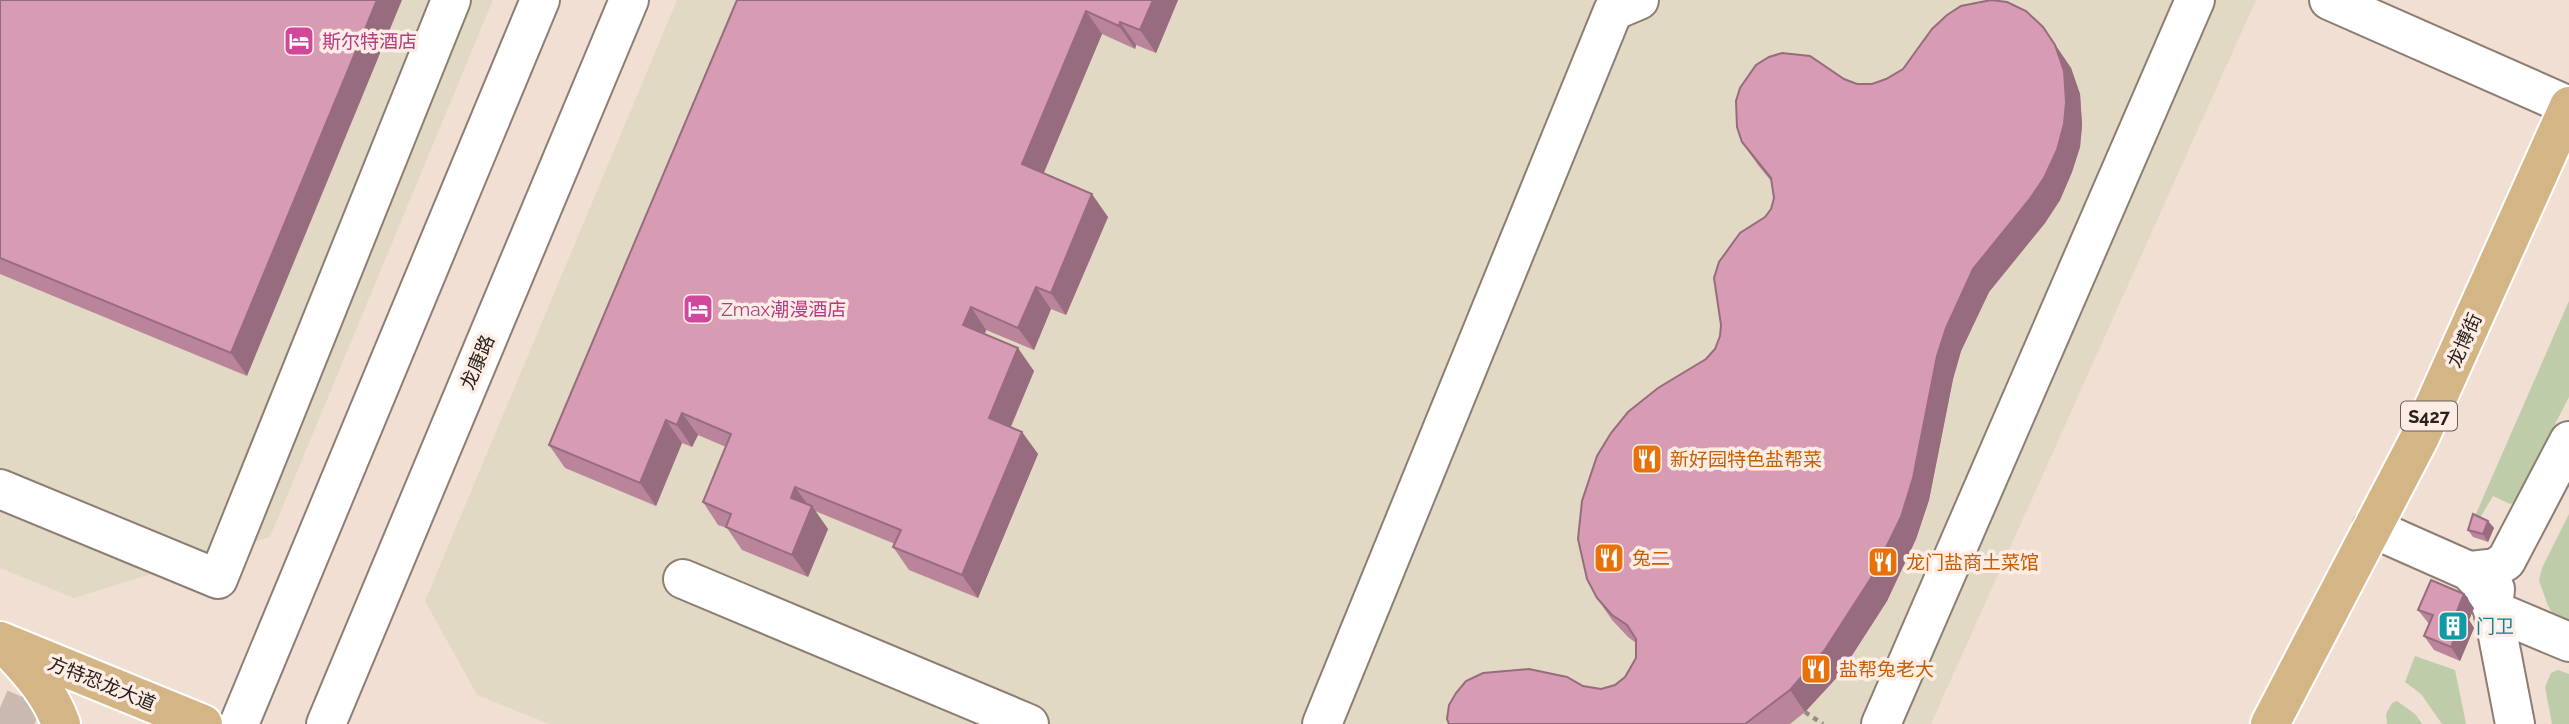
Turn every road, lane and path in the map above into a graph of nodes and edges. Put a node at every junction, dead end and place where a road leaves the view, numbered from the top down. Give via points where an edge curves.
1 (451, 0) edge
2 (540, 0) edge
3 (629, 0) edge
4 (1639, 0) edge
5 (2195, 0) edge
6 (2329, 0) edge
7 (2569, 106) edge
8 (2569, 441) edge
9 (0, 489) edge
10 (2372, 528) junction
11 (2506, 561) junction
12 (2469, 572) junction
13 (684, 579) dead end
14 (2493, 610) junction
15 (1, 642) edge
16 (2569, 642) edge
17 (1805, 712) dead end
18 (2269, 722) edge
19 (61, 724) edge
20 (203, 724) edge
21 (239, 724) edge
22 (326, 724) edge
23 (1029, 724) edge
24 (1322, 724) edge
25 (1823, 724) edge
26 (1881, 724) edge
27 (2515, 724) edge

1 - 9 street via 218,579
2 - 21 street
3 - 22 street, 龙康路
4 - 24 street via 1613,11
5 - 26 street
6 - 7 street
7 - 10 main road, 龙博街 / S427 via 2420,436
8 - 11 street
10 - 12 street
10 - 18 main road, 龙博街 / S427
11 - 12 street via 2495,568
11 - 14 street
12 - 14 street via 2484,587
13 - 23 street
14 - 16 street
14 - 27 street
15 - 19 main road via 45,691
15 - 20 main road, 方特恐龙大道
17 - 25 path

